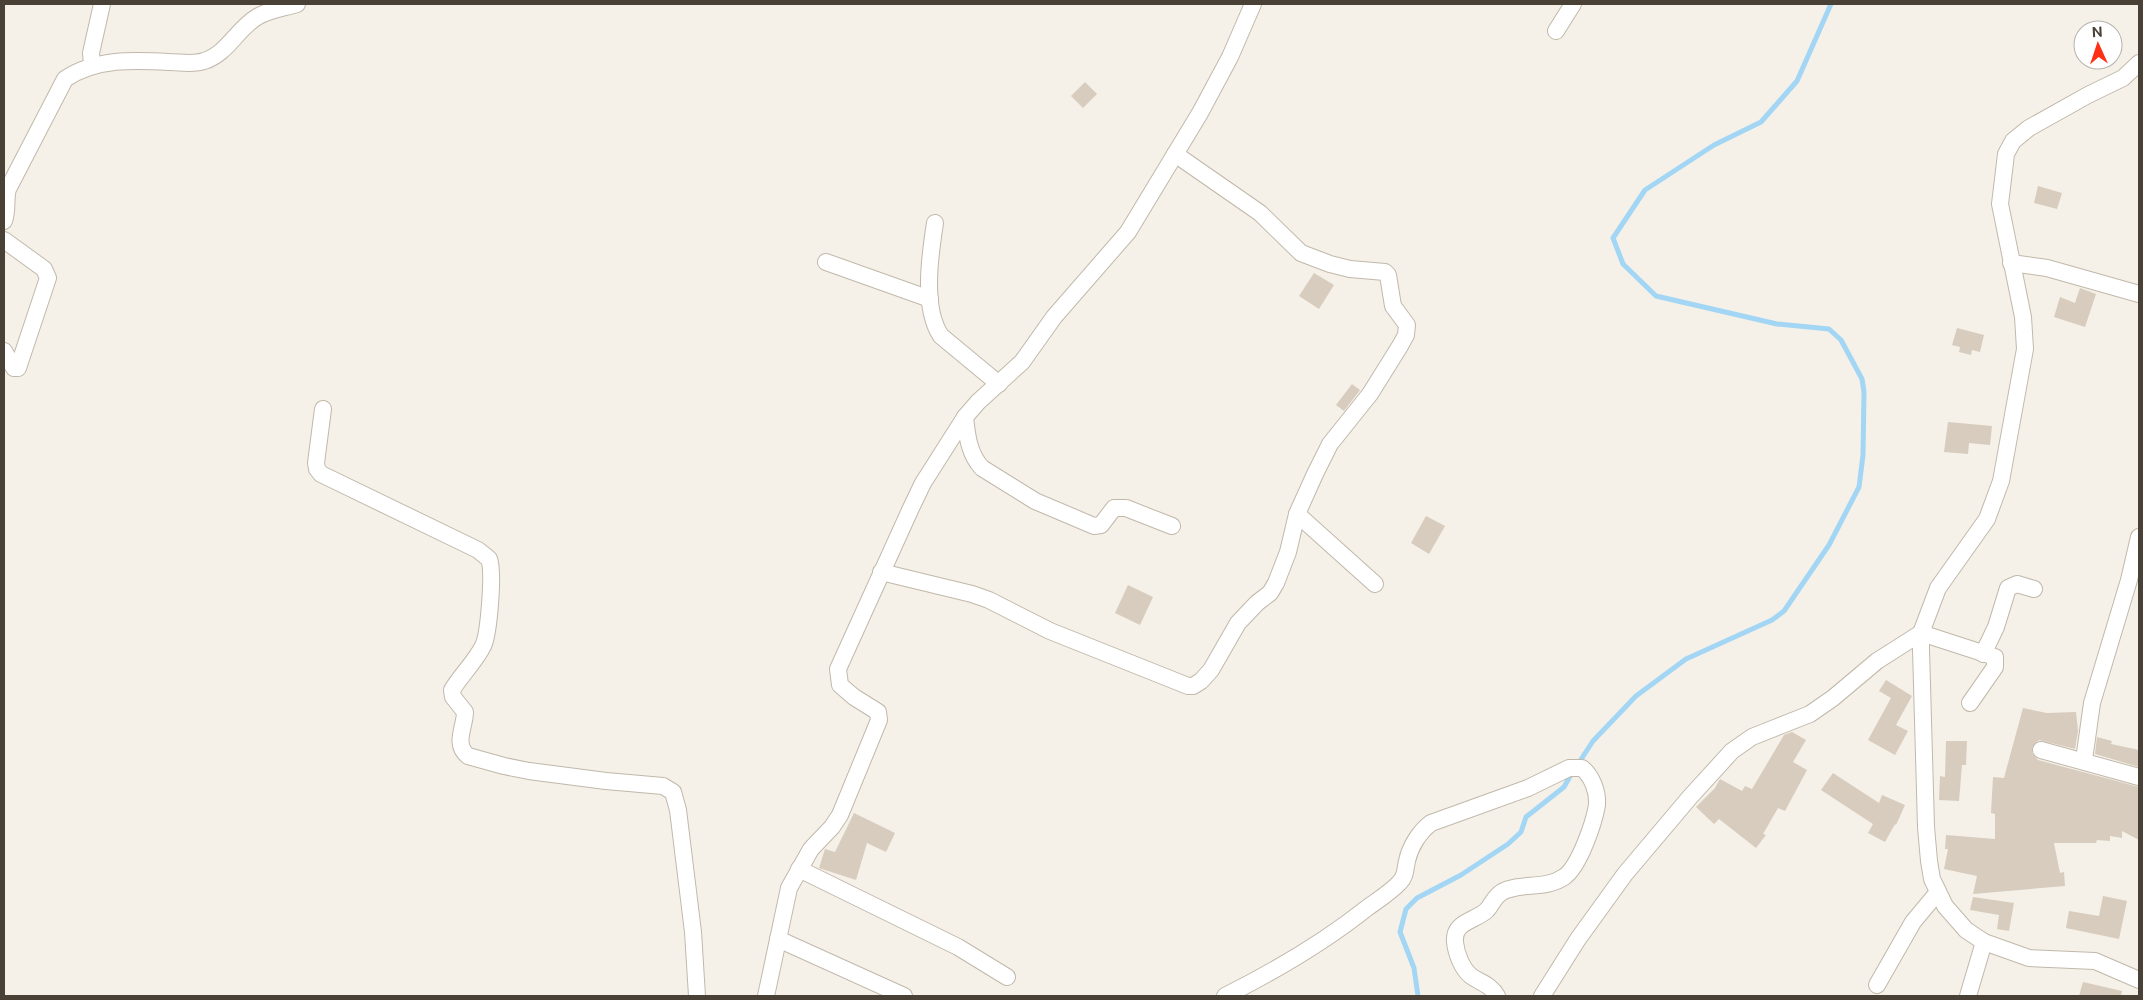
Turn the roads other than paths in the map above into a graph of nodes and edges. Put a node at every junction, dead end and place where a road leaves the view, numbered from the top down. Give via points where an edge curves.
1 (102, 4) edge
2 (297, 4) edge
3 (1253, 4) edge
4 (1573, 4) edge
5 (1556, 31) dead end
6 (2139, 63) edge
7 (92, 65) junction
8 (1175, 154) junction
9 (4, 221) edge
10 (935, 223) dead end
11 (4, 240) edge
12 (826, 262) dead end
13 (2011, 263) junction
14 (2139, 294) edge
15 (930, 299) junction
16 (4, 351) edge
17 (999, 384) junction
18 (323, 408) dead end
19 (965, 417) junction
20 (1297, 514) junction
21 (1172, 526) dead end
22 (2139, 537) edge
23 (880, 572) junction
24 (1375, 584) dead end
25 (2034, 588) dead end
26 (1921, 633) junction
27 (1983, 654) junction
28 (1970, 703) dead end
29 (2041, 750) dead end
30 (2084, 760) junction
31 (2139, 777) edge
32 (799, 869) junction
33 (1938, 892) junction
34 (778, 939) junction
35 (1984, 942) junction
36 (1007, 977) dead end
37 (2139, 980) edge
38 (1877, 985) dead end
39 (697, 996) edge
40 (766, 996) edge
41 (904, 996) edge
42 (1225, 996) edge
43 (1498, 996) edge
44 (1542, 996) edge
45 (1968, 996) edge

1 - 7 street via 91,53
2 - 7 street via 257,17 221,52 205,61 144,60
3 - 8 street via 1230,57
4 - 5 street
6 - 13 street via 2123,78 2054,113 2013,142 2006,154 2000,204
7 - 9 street via 65,79 8,189
8 - 17 street via 1128,232 1054,317 1022,362
8 - 20 street via 1260,213 1301,252 1350,269 1384,272 1388,276 1393,306 1407,325 1406,336 1370,394 1330,444
10 - 15 street via 930,258
11 - 16 street via 44,269 48,278 18,368 14,368
12 - 15 street
13 - 14 street via 2047,268
13 - 26 street via 2023,317 2025,349 2001,481 1987,519 1938,588
15 - 17 street via 936,329 941,336
17 - 19 street
18 - 39 street via 316,463 322,474 489,558 492,575 486,636 452,690 453,697 465,712 461,730 463,752 504,766 663,786 673,792 693,932
19 - 21 street via 970,448 978,463 1036,501 1094,526 1101,525 1114,508 1119,507
19 - 23 street via 923,483
20 - 23 street via 1288,552 1270,593 1238,623 1214,665 1193,686 1178,683 1050,631 989,600
20 - 24 street
22 - 30 street via 2127,590 2092,703
23 - 32 street via 838,668 840,685 878,712 879,720 840,815 811,849
25 - 27 street via 2017,584 2008,588 1996,627
26 - 27 street
26 - 33 street via 1926,827 1932,879
26 - 44 street via 1877,661 1810,714 1752,737 1732,751 1626,874
27 - 28 street via 1995,657 1996,667
29 - 30 street
30 - 31 street
32 - 34 street via 786,897
32 - 36 street via 941,938
33 - 35 street via 1966,930
33 - 38 street via 1913,922
34 - 40 street
34 - 41 street
35 - 37 street via 2029,958 2095,961
35 - 45 street
42 - 43 street via 1302,955 1401,882 1414,844 1431,824 1528,788 1569,768 1582,768 1594,787 1596,806 1580,854 1570,872 1549,884 1501,892 1485,911 1464,922 1455,934 1457,951 1464,967 1470,975 1489,985

